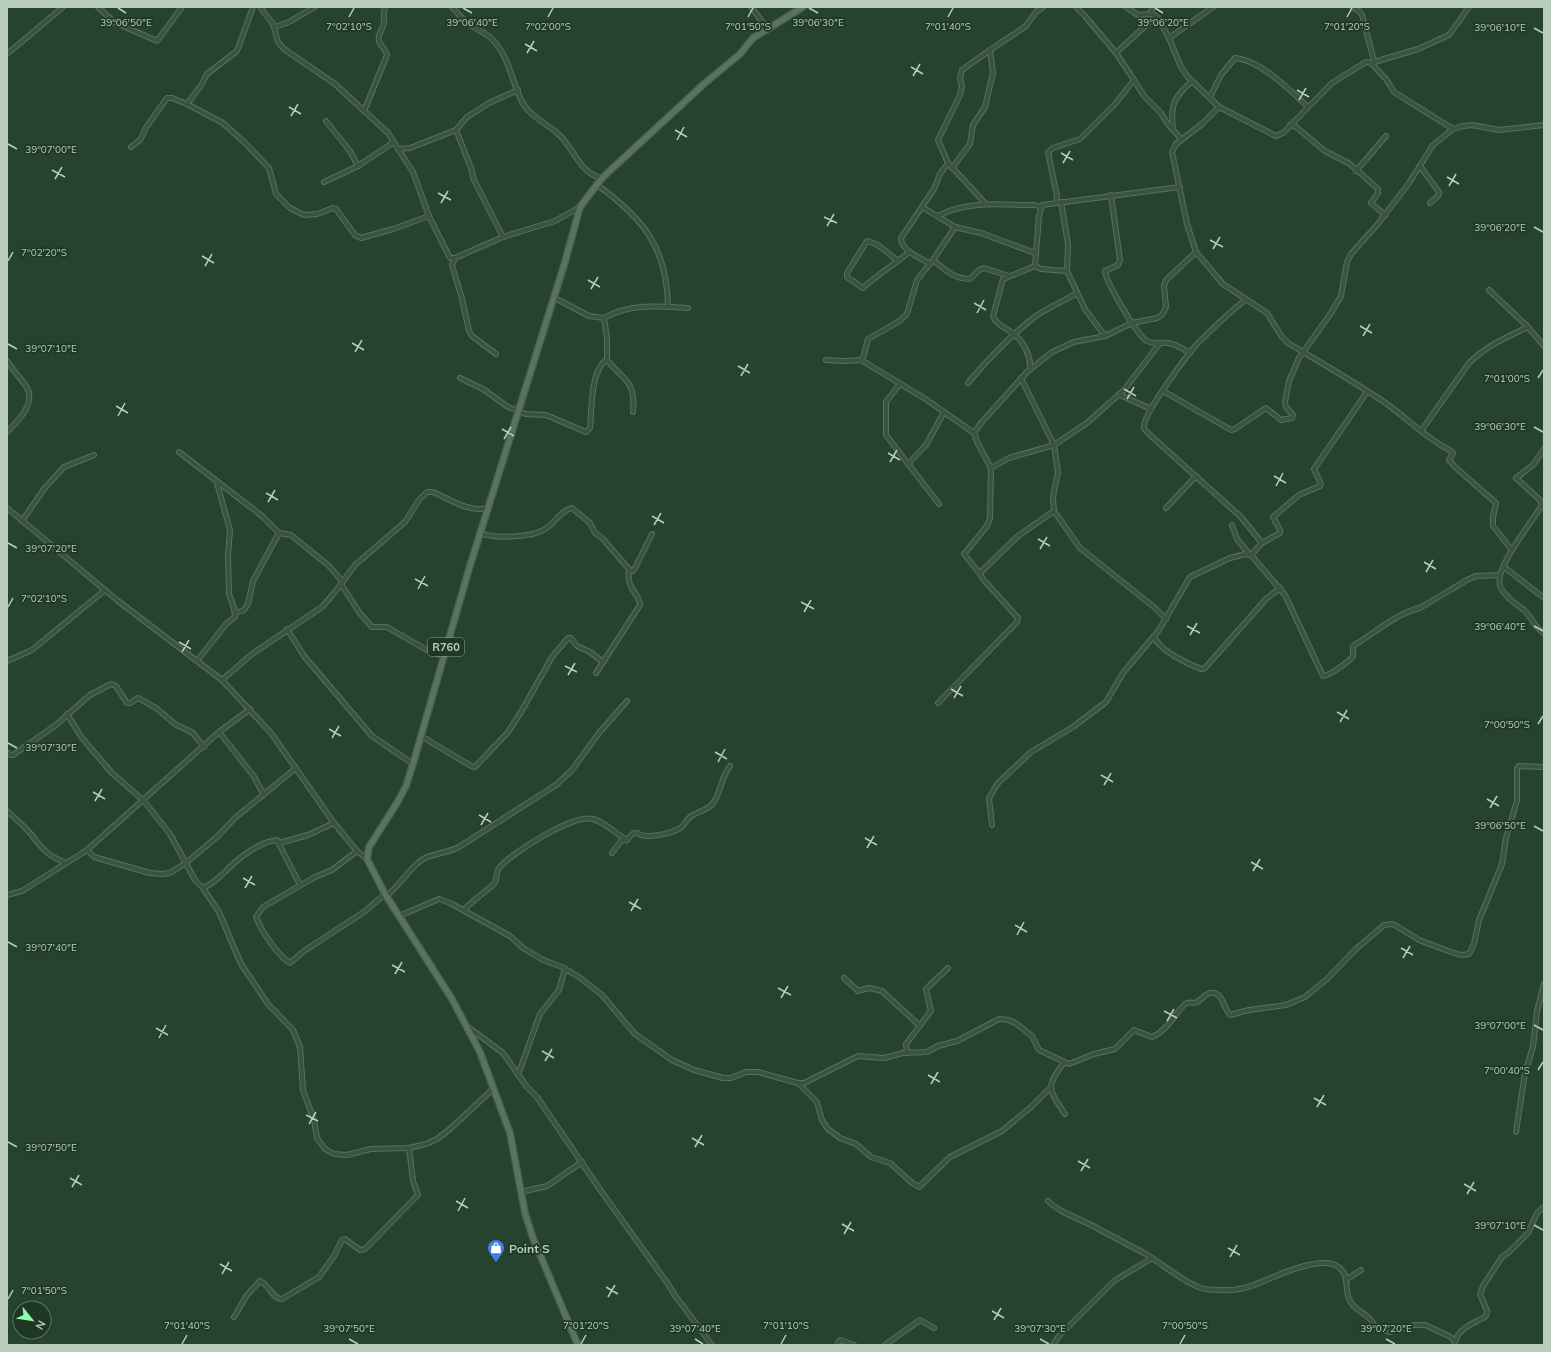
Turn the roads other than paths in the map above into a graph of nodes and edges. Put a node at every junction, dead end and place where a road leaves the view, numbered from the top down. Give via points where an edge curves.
1 (63, 7) edge
2 (98, 7) edge
3 (182, 7) edge
4 (253, 7) edge
5 (260, 7) edge
6 (315, 7) edge
7 (385, 7) edge
8 (452, 7) edge
9 (751, 7) edge
10 (803, 7) edge
11 (1043, 7) edge
12 (1076, 7) edge
13 (1126, 7) edge
14 (1153, 7) edge
15 (1213, 7) edge
16 (1352, 7) edge
17 (1469, 7) edge
18 (1150, 14) junction
19 (1156, 16) junction
20 (275, 27) junction
21 (767, 28) junction
22 (1169, 38) junction
23 (990, 50) junction
24 (1116, 53) junction
25 (7, 54) edge
26 (1373, 62) junction
27 (1134, 80) junction
28 (1192, 81) junction
29 (518, 90) junction
30 (1210, 97) junction
31 (187, 104) junction
32 (1307, 106) junction
33 (1219, 107) junction
34 (364, 112) junction
35 (326, 121) dead end
36 (1290, 124) junction
37 (1544, 125) edge
38 (1453, 129) junction
39 (456, 130) junction
40 (1173, 130) junction
41 (1386, 136) dead end
42 (1181, 139) junction
43 (394, 142) junction
44 (131, 147) dead end
45 (398, 149) junction
46 (948, 163) junction
47 (358, 166) junction
48 (1420, 166) junction
49 (952, 168) junction
50 (1356, 171) junction
51 (602, 178) junction
52 (324, 182) dead end
53 (596, 184) junction
54 (1180, 187) junction
55 (1111, 196) junction
56 (985, 203) junction
57 (1059, 203) junction
58 (1430, 203) dead end
59 (580, 207) junction
60 (922, 207) junction
61 (1041, 207) junction
62 (1385, 215) junction
63 (429, 216) junction
64 (938, 216) junction
65 (955, 227) junction
66 (503, 237) junction
67 (909, 252) junction
68 (1196, 252) junction
69 (1035, 253) junction
70 (455, 258) junction
71 (898, 261) junction
72 (932, 262) junction
73 (1035, 266) junction
74 (1068, 271) junction
75 (1010, 276) junction
76 (1489, 290) dead end
77 (1077, 293) junction
78 (553, 297) junction
79 (1245, 300) junction
80 (668, 306) junction
81 (688, 308) dead end
82 (604, 318) junction
83 (1132, 323) junction
84 (1528, 327) junction
85 (1016, 335) junction
86 (1106, 336) junction
87 (1160, 343) junction
88 (1544, 346) edge
89 (1303, 352) junction
90 (1190, 353) junction
91 (496, 354) dead end
92 (607, 360) junction
93 (826, 360) dead end
94 (861, 360) junction
95 (7, 361) edge
96 (1030, 369) junction
97 (460, 378) dead end
98 (1021, 378) junction
99 (968, 383) dead end
100 (899, 385) junction
101 (1163, 391) junction
102 (1367, 392) junction
103 (1120, 395) junction
104 (1151, 409) junction
105 (519, 410) junction
106 (634, 412) dead end
107 (944, 412) junction
108 (1421, 431) junction
109 (7, 432) edge
110 (974, 433) junction
111 (1054, 445) junction
112 (1544, 449) edge
113 (179, 452) dead end
114 (94, 455) dead end
115 (908, 464) junction
116 (991, 468) junction
117 (1196, 476) junction
118 (217, 483) junction
119 (939, 504) dead end
120 (1543, 506) edge
121 (7, 508) edge
122 (488, 508) junction
123 (1166, 508) dead end
124 (1054, 511) junction
125 (22, 520) junction
126 (1232, 525) dead end
127 (279, 533) junction
128 (480, 533) junction
129 (652, 534) dead end
130 (1262, 543) junction
131 (1512, 550) junction
132 (1250, 555) junction
133 (1504, 567) junction
134 (629, 569) junction
135 (980, 574) junction
136 (1500, 576) junction
137 (342, 583) junction
138 (1280, 588) junction
139 (105, 590) junction
140 (1544, 598) edge
141 (235, 613) junction
142 (1166, 619) junction
143 (287, 629) junction
144 (1544, 633) edge
145 (1154, 636) junction
146 (443, 656) junction
147 (7, 661) edge
148 (197, 661) junction
149 (603, 662) junction
150 (596, 673) dead end
151 (222, 680) junction
152 (627, 701) dead end
153 (938, 702) dead end
154 (250, 709) junction
155 (67, 714) junction
156 (219, 732) junction
157 (421, 736) junction
158 (204, 747) junction
159 (7, 752) edge
160 (413, 764) junction
161 (730, 766) dead end
162 (1544, 767) edge
163 (296, 768) junction
164 (263, 793) junction
165 (144, 801) junction
166 (7, 811) edge
167 (334, 823) junction
168 (992, 825) dead end
169 (627, 840) junction
170 (280, 843) junction
171 (87, 850) junction
172 (357, 851) junction
173 (612, 853) dead end
174 (367, 859) junction
175 (186, 863) junction
176 (66, 864) junction
177 (300, 885) junction
178 (203, 888) junction
179 (7, 895) edge
180 (386, 895) junction
181 (464, 910) junction
182 (399, 916) junction
183 (948, 968) dead end
184 (565, 969) junction
185 (844, 978) dead end
186 (1544, 984) edge
187 (466, 1026) junction
188 (920, 1026) junction
189 (907, 1053) junction
190 (1064, 1063) junction
191 (518, 1074) junction
192 (798, 1083) junction
193 (1051, 1087) junction
194 (494, 1088) junction
195 (1065, 1114) dead end
196 (1516, 1132) dead end
197 (410, 1148) junction
198 (582, 1162) junction
199 (521, 1192) junction
200 (1048, 1201) dead end
201 (1544, 1207) edge
202 (1152, 1258) junction
203 (1361, 1270) dead end
204 (1346, 1279) junction
205 (234, 1317) dead end
206 (934, 1328) dead end
207 (1454, 1343) edge
208 (578, 1345) edge
209 (712, 1345) edge
210 (837, 1345) edge
211 (854, 1345) edge
212 (885, 1345) edge
213 (1053, 1345) edge

1 - 25 street
2 - 3 street via 114,22 157,41
4 - 31 street via 237,51 207,74
5 - 20 street
6 - 20 street
7 - 34 street via 379,42 387,55
8 - 29 street via 492,40 507,61
9 - 21 street
10 - 21 main road, R760
11 - 23 street via 1026,26
12 - 24 street
13 - 18 street via 1138,15
14 - 18 street
15 - 22 street
16 - 26 street via 1362,15
17 - 26 street via 1449,35 1418,49
18 - 19 street
19 - 22 street
19 - 24 street
20 - 34 street via 278,42 284,49 335,84
21 - 51 main road, R760 via 752,38 740,54
22 - 28 street via 1184,72
23 - 46 street via 963,69 960,74 960,95 938,140
23 - 49 street via 993,72 985,107 973,125 970,144
24 - 27 street
26 - 32 street via 1361,65 1335,80
26 - 38 street via 1394,92
27 - 40 street
27 - 57 street via 1115,104 1080,139 1049,150
28 - 30 street
28 - 40 street via 1176,96 1172,116
29 - 39 street via 488,103 467,117
29 - 51 street via 528,110 563,138 588,172 594,177
30 - 32 street via 1221,75 1236,58 1266,72
30 - 33 street
31 - 44 street via 167,98 140,140
31 - 63 street via 223,123 245,143 269,168 276,194 299,214 310,215 336,208 355,235 361,238
32 - 36 street
33 - 36 street via 1276,136 1283,133
33 - 42 street via 1202,124
34 - 43 street via 384,128
35 - 47 street via 350,151
36 - 50 street via 1318,146 1350,164
37 - 38 street via 1499,130 1472,125
38 - 48 street via 1433,145
39 - 45 street via 410,148
39 - 66 street via 474,180
40 - 42 street
41 - 50 street
42 - 54 street via 1173,148 1172,157
43 - 45 street
43 - 47 street
45 - 63 street via 413,172
46 - 49 street
46 - 60 street
47 - 52 street
48 - 58 street via 1439,192
48 - 62 street
49 - 56 street
50 - 62 street via 1378,189 1371,203
51 - 53 main road, R760
53 - 59 main road, R760
53 - 80 street via 622,203 654,242 665,273
54 - 55 street
54 - 68 street via 1186,224
55 - 57 street
55 - 83 street via 1120,260 1118,265 1104,273
56 - 61 street
56 - 64 street via 946,211
57 - 61 street via 1045,204
57 - 74 street via 1068,244
59 - 66 street via 555,221
59 - 78 main road, R760
60 - 64 street
60 - 67 street via 901,238 901,243
61 - 69 street
62 - 89 street via 1347,262 1341,296
63 - 70 street via 448,256
64 - 65 street
65 - 69 street via 981,233
65 - 72 street
66 - 70 street
67 - 71 street
67 - 72 street
68 - 79 street via 1220,281
68 - 83 street via 1166,280 1166,307 1162,315
69 - 73 street
70 - 91 street via 452,265 467,328 472,336
71 - 71 street via 863,288 847,277 867,241
72 - 75 street via 958,277 970,279 984,268
72 - 94 street via 917,280 907,314 868,339
73 - 74 street via 1041,269
73 - 75 street
74 - 77 street
75 - 85 street via 1002,281 993,316 999,324
76 - 84 street
77 - 85 street via 1037,316
77 - 86 street via 1085,309
78 - 82 street via 589,316
78 - 105 main road, R760
79 - 89 street via 1270,316 1282,337
79 - 90 street
80 - 81 street
80 - 82 street via 625,309
82 - 92 street
83 - 86 street
83 - 87 street via 1144,340 1154,344
84 - 88 street
84 - 108 street via 1478,354
85 - 96 street via 1029,355
85 - 99 street via 986,362
86 - 96 street via 1061,347
87 - 90 street via 1172,344
87 - 103 street
89 - 101 street via 1288,387 1285,404 1293,415 1289,420 1281,420 1266,408 1231,430
89 - 102 street
90 - 101 street
92 - 105 street via 598,370 588,431 546,415 526,414
92 - 106 street via 622,374 632,389 635,396
93 - 94 street
94 - 100 street
95 - 109 street via 27,387 29,398 28,407
96 - 98 street
97 - 105 street via 483,389 508,407
98 - 110 street
98 - 111 street
100 - 107 street
100 - 115 street via 886,402 885,432
101 - 104 street
102 - 108 street
102 - 130 street via 1314,469 1320,486 1299,495 1275,515 1274,520 1280,533
103 - 104 street
103 - 111 street via 1087,423
104 - 117 street via 1144,422 1147,432
105 - 122 main road, R760
107 - 110 street
107 - 115 street via 926,445
108 - 131 street via 1451,451 1453,454 1449,460 1454,466 1496,503 1493,526
110 - 116 street
111 - 116 street via 1009,458
111 - 124 street via 1058,472 1052,497
112 - 120 street via 1533,465 1516,478 1540,500
113 - 118 street
114 - 125 street via 64,467 44,489
115 - 119 street
116 - 135 street via 989,523 964,554
117 - 123 street
117 - 130 street via 1241,517
118 - 127 street via 262,516
118 - 141 street via 230,530 229,594
120 - 131 street
121 - 125 street
122 - 128 main road, R760
122 - 137 street via 470,508 433,492 427,492 405,522 355,565
124 - 135 street via 1018,536
124 - 142 street via 1080,548
125 - 139 street
126 - 132 street via 1237,539
127 - 137 street via 291,535 329,566
127 - 141 street via 253,581 248,604 244,610
128 - 134 street via 506,536 542,531 572,508 590,523 595,533
128 - 146 main road, R760
129 - 134 street via 634,570
130 - 132 street
131 - 133 street
132 - 138 street
132 - 142 street via 1230,558 1190,577
133 - 136 street
133 - 140 street
134 - 149 street via 628,583 640,605
135 - 153 street via 1018,618 1017,622
136 - 138 street via 1476,576 1382,626 1353,646 1353,655 1349,659 1330,674 1323,676
136 - 144 street via 1503,591
137 - 143 street via 322,606
137 - 146 street via 359,612 372,627 387,627 425,649
138 - 145 street via 1266,599 1205,668 1192,665 1164,648
139 - 147 street via 32,650
139 - 148 street
141 - 148 street via 235,617 226,624
142 - 145 street
143 - 151 street
143 - 160 street via 304,656 372,736
145 - 168 street via 1123,672 1106,702 1073,727 1031,752 998,783 989,798
146 - 157 main road, R760
148 - 151 street
149 - 150 street
149 - 157 street via 568,638 552,657 508,732 476,767
151 - 154 street
152 - 180 street via 598,732 572,770 556,785 458,847 444,854 425,858
154 - 156 street
154 - 163 street via 271,732
155 - 158 street via 90,695 111,684 116,686 127,703 138,698 156,708 175,724 192,732
155 - 159 street via 56,726 13,755
155 - 165 street via 82,738 112,773
156 - 158 street
156 - 164 street via 253,775
157 - 160 main road, R760
158 - 165 street
160 - 174 main road, R760 via 397,804 369,847
161 - 169 street via 712,805 689,817 681,828 647,836 637,832
162 - 190 street via 1519,766 1517,769 1517,802 1506,838 1502,864 1479,920 1469,954 1451,952 1419,940 1392,924 1384,925 1356,948 1314,992 1295,1002 1230,1015 1220,996 1209,993 1197,1002 1189,1001 1185,1004 1154,1037 1134,1030 1115,1049 1069,1064
163 - 164 street
163 - 167 street
164 - 175 street
165 - 171 street
165 - 175 street via 170,834
166 - 176 street via 30,833 41,849
167 - 170 street via 308,835
167 - 172 street
169 - 173 street via 622,841
169 - 181 street via 592,819 570,822 537,840 504,863 498,869 494,883
170 - 177 street
170 - 178 street via 277,840 273,841 251,851 215,882
171 - 175 street via 94,857 156,874 170,873
171 - 176 street
172 - 174 street
172 - 177 street via 332,870
174 - 180 main road
175 - 178 street via 194,880
176 - 179 street via 22,891
177 - 180 street via 263,907 256,917 285,960 290,963
178 - 197 street via 224,922 241,964 268,1004 293,1030 298,1040 301,1082 320,1143 330,1153 340,1156 371,1149
180 - 182 main road
181 - 182 street via 439,899
181 - 184 street via 510,936 522,948
182 - 187 main road via 452,999
183 - 188 street via 926,990 931,1011
184 - 191 street via 559,990 540,1014
184 - 192 street via 602,995 635,1034 672,1060 694,1070 724,1078 746,1072 758,1072
185 - 188 street via 858,991 869,988 882,991
186 - 196 street
187 - 191 street via 503,1053
187 - 194 main road via 480,1052
188 - 189 street via 906,1044
189 - 190 street via 924,1052 957,1041 999,1019 1017,1024 1032,1036 1039,1050
189 - 192 street via 884,1058 858,1056 808,1081
190 - 193 street via 1056,1073
191 - 198 street via 538,1097
192 - 193 street via 817,1102 822,1120 828,1129 840,1138 856,1144 871,1157 890,1163 919,1187 950,1157 1002,1131
193 - 195 street via 1052,1094
194 - 197 street via 437,1139
194 - 199 main road via 512,1142
197 - 205 street via 418,1195 365,1249 360,1250 345,1239 342,1240 319,1277 282,1299 276,1298 260,1281 247,1295
198 - 199 street via 547,1186
198 - 209 street
199 - 208 main road via 533,1238
200 - 202 street via 1059,1211
201 - 207 street via 1537,1213 1528,1233 1502,1257 1483,1286 1480,1294 1487,1311 1486,1316 1462,1329
202 - 204 street via 1194,1285 1213,1290 1248,1287 1271,1277 1321,1263 1336,1265
202 - 213 street via 1114,1281
203 - 204 street
204 - 207 street via 1351,1302 1380,1330 1392,1332 1414,1325 1424,1325 1449,1336
206 - 212 street via 920,1320
210 - 211 street via 840,1340

